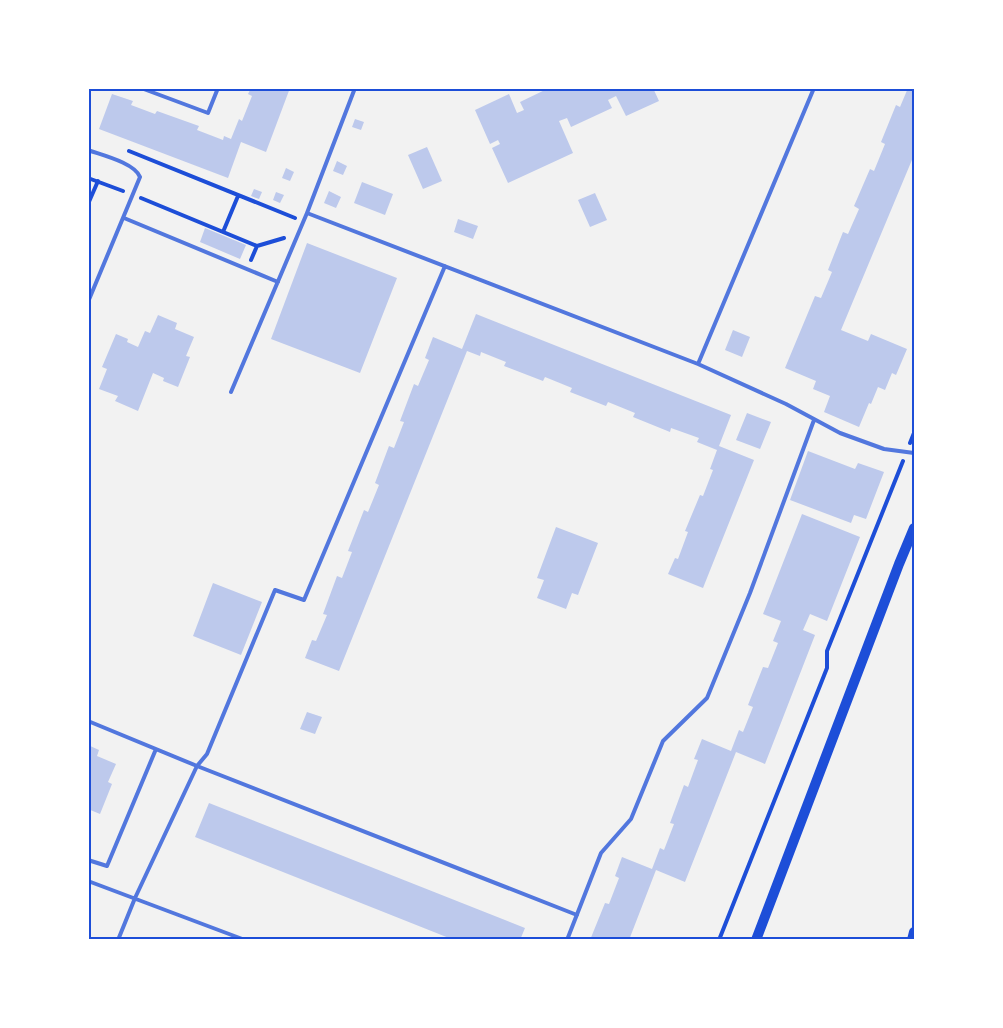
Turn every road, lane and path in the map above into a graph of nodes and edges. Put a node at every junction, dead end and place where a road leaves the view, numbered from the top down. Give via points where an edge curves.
1 (141, 88) edge
2 (218, 88) edge
3 (354, 88) edge
4 (814, 88) edge
5 (119, 147) dead end
6 (88, 150) edge
7 (88, 178) edge
8 (98, 181) junction
9 (134, 195) junction
10 (238, 196) junction
11 (88, 204) edge
12 (307, 213) junction
13 (124, 218) junction
14 (304, 222) junction
15 (223, 232) junction
16 (299, 233) junction
17 (257, 246) junction
18 (445, 266) junction
19 (248, 270) junction
20 (278, 282) junction
21 (88, 302) edge
22 (698, 364) junction
23 (231, 392) dead end
24 (814, 420) junction
25 (915, 433) edge
26 (907, 451) junction
27 (915, 453) edge
28 (915, 528) edge
29 (88, 721) edge
30 (156, 749) junction
31 (196, 766) junction
32 (88, 860) edge
33 (88, 881) edge
34 (135, 898) junction
35 (577, 915) junction
36 (915, 932) edge
37 (118, 939) edge
38 (244, 939) edge
39 (567, 939) edge
40 (719, 939) edge
41 (756, 939) edge
42 (912, 939) edge

1 - 2 lane via 208,113
3 - 12 lane
4 - 22 lane
5 - 10 path
6 - 9 lane via 137,170 140,177
7 - 8 path
8 - 9 path
8 - 11 path
9 - 13 lane
9 - 15 path
10 - 14 path
10 - 15 path
12 - 14 lane
12 - 18 lane
13 - 19 lane
13 - 21 lane
14 - 16 lane
15 - 17 path
16 - 17 path
16 - 20 lane
17 - 19 path
18 - 22 lane
18 - 31 lane via 304,600 275,590 207,754
19 - 20 lane
20 - 23 lane
22 - 24 lane
24 - 26 lane via 884,448
24 - 35 lane via 706,698 663,741 631,819 601,853
25 - 26 path
26 - 27 lane
26 - 40 path via 827,651 827,668
28 - 41 main road
29 - 30 lane
30 - 31 lane
30 - 32 lane via 107,866
31 - 34 lane
31 - 35 lane
33 - 34 lane
34 - 37 lane
34 - 38 lane
35 - 39 lane
36 - 42 main road

